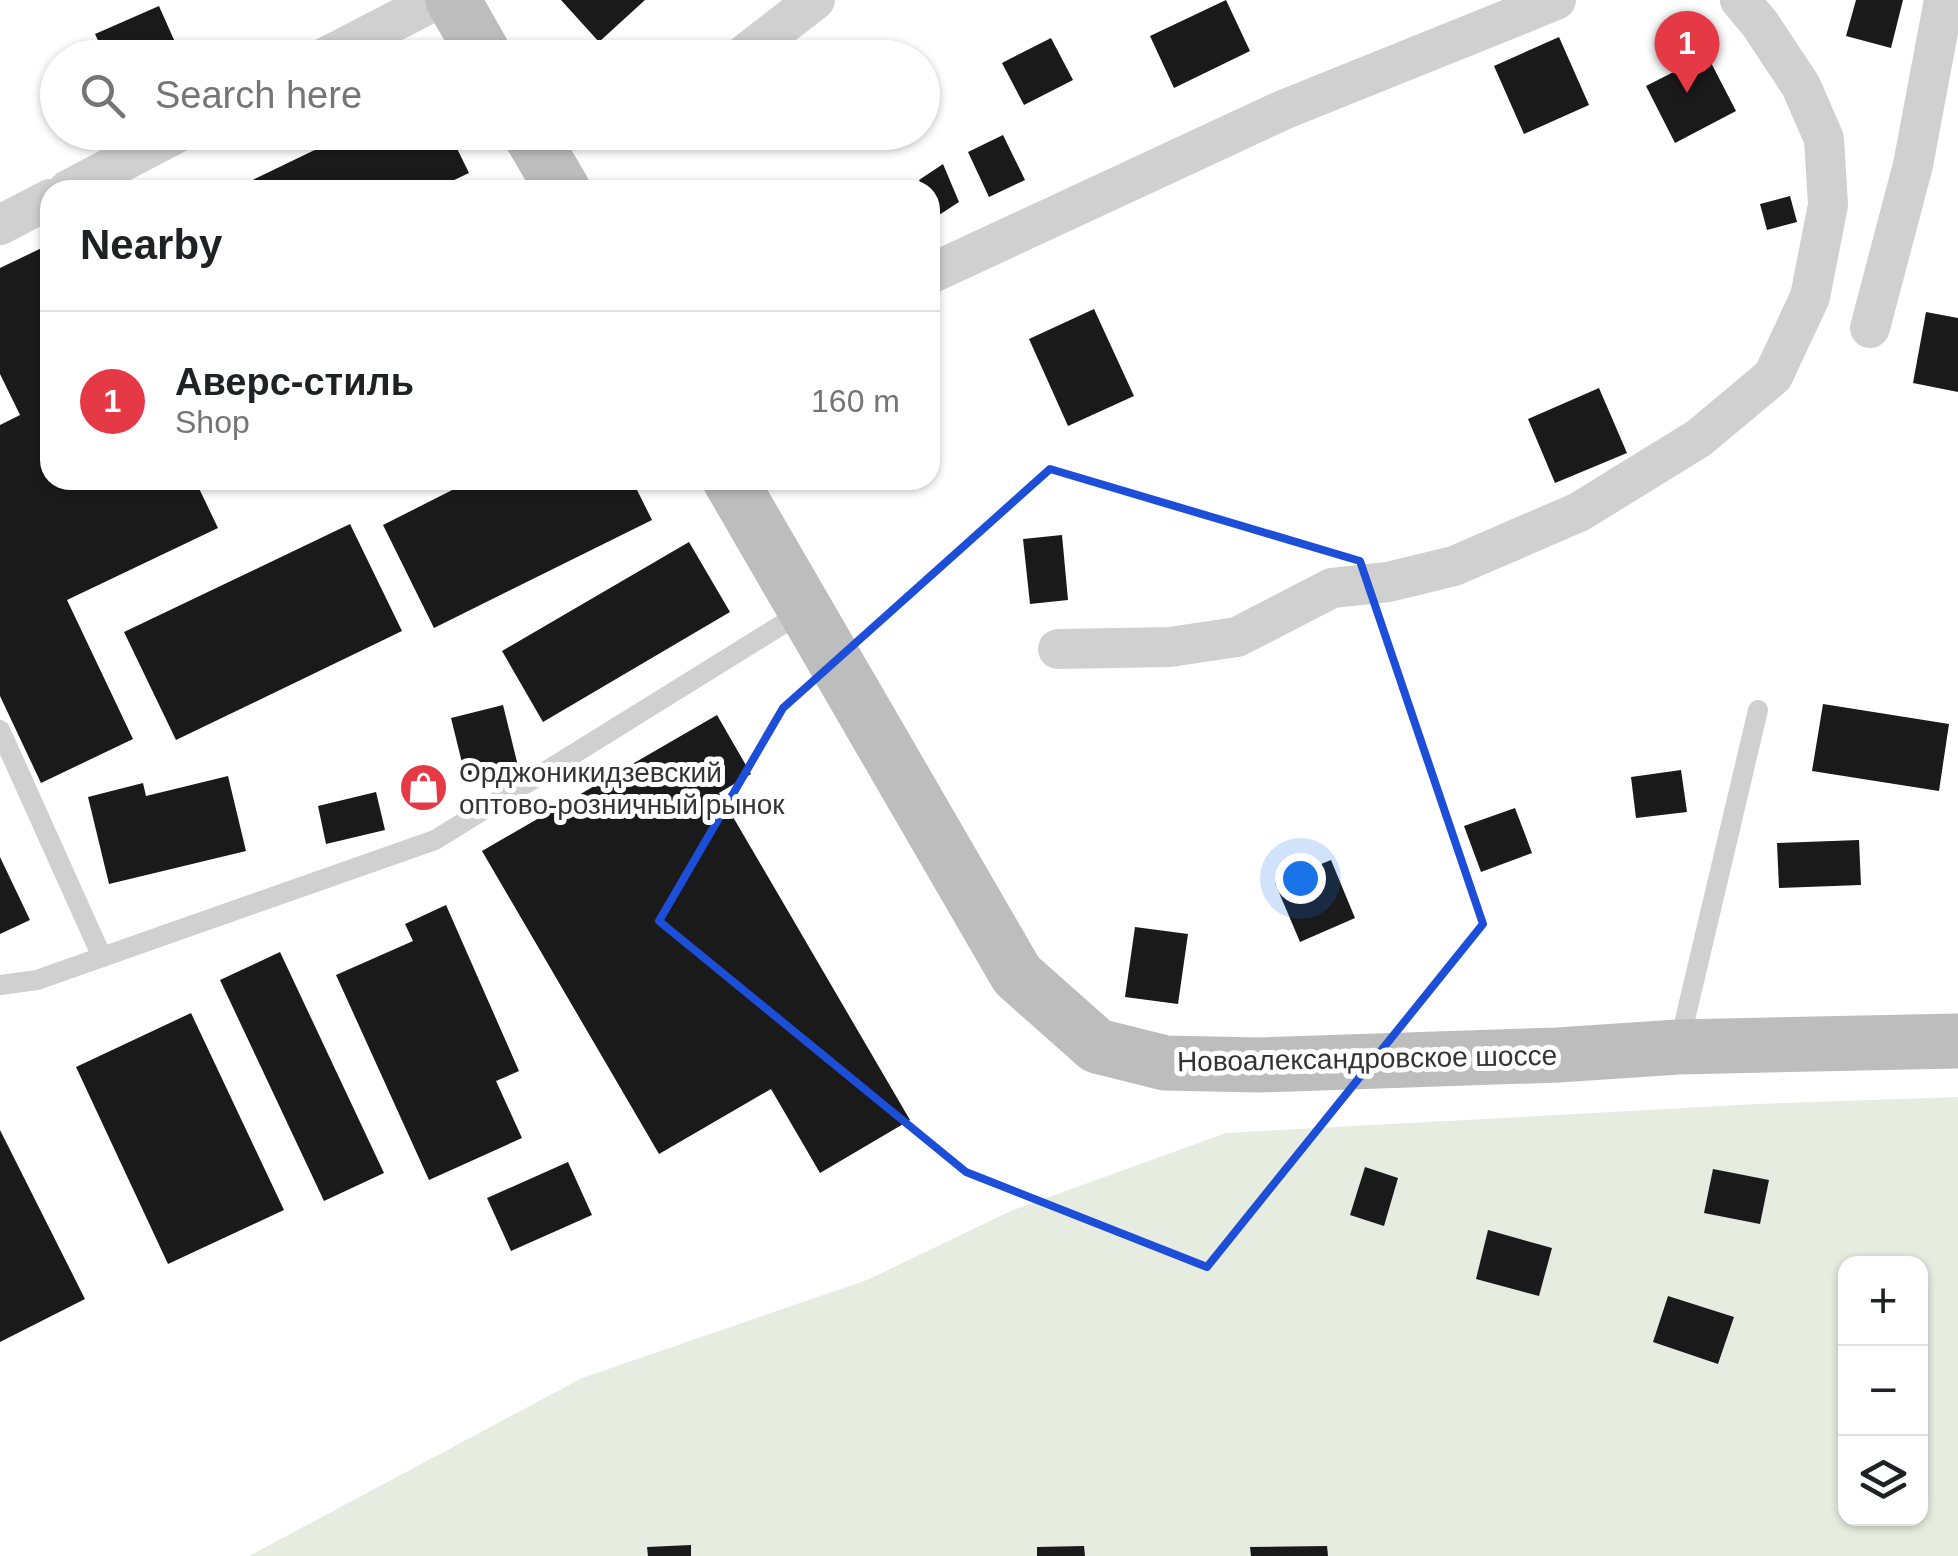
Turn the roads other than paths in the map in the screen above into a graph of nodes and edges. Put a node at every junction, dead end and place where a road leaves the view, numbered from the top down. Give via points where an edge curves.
1 (436, 0) edge
2 (453, 0) edge
3 (815, 0) edge
4 (1556, 0) edge
5 (1740, 0) edge
6 (1944, 0) edge
7 (359, 40) edge
8 (476, 40) edge
9 (763, 40) edge
10 (145, 150) edge
11 (540, 150) edge
12 (87, 180) edge
13 (557, 180) edge
14 (40, 204) edge
15 (0, 225) edge
16 (940, 269) edge
17 (1870, 328) dead end
18 (736, 490) edge
19 (805, 610) junction
20 (1058, 649) dead end
21 (1758, 710) dead end
22 (0, 730) edge
23 (102, 957) junction
24 (0, 986) edge
25 (1958, 1041) edge
26 (1678, 1047) junction

1 - 7 street
2 - 8 main road
3 - 9 street
4 - 16 street via 1283,110
5 - 20 street via 1800,86 1824,139 1828,205 1810,298 1773,376 1699,438 1579,512 1454,566 1332,588 1236,638
6 - 17 street via 1913,165
10 - 12 street
11 - 13 main road
14 - 15 street
18 - 19 main road, Новоалександровское шоссе
19 - 23 lane via 435,840
19 - 26 main road, Новоалександровское шоссе via 1017,975 1098,1046 1165,1063 1259,1065
21 - 26 lane
22 - 23 lane
23 - 24 lane
25 - 26 main road, Новоалександровское шоссе

